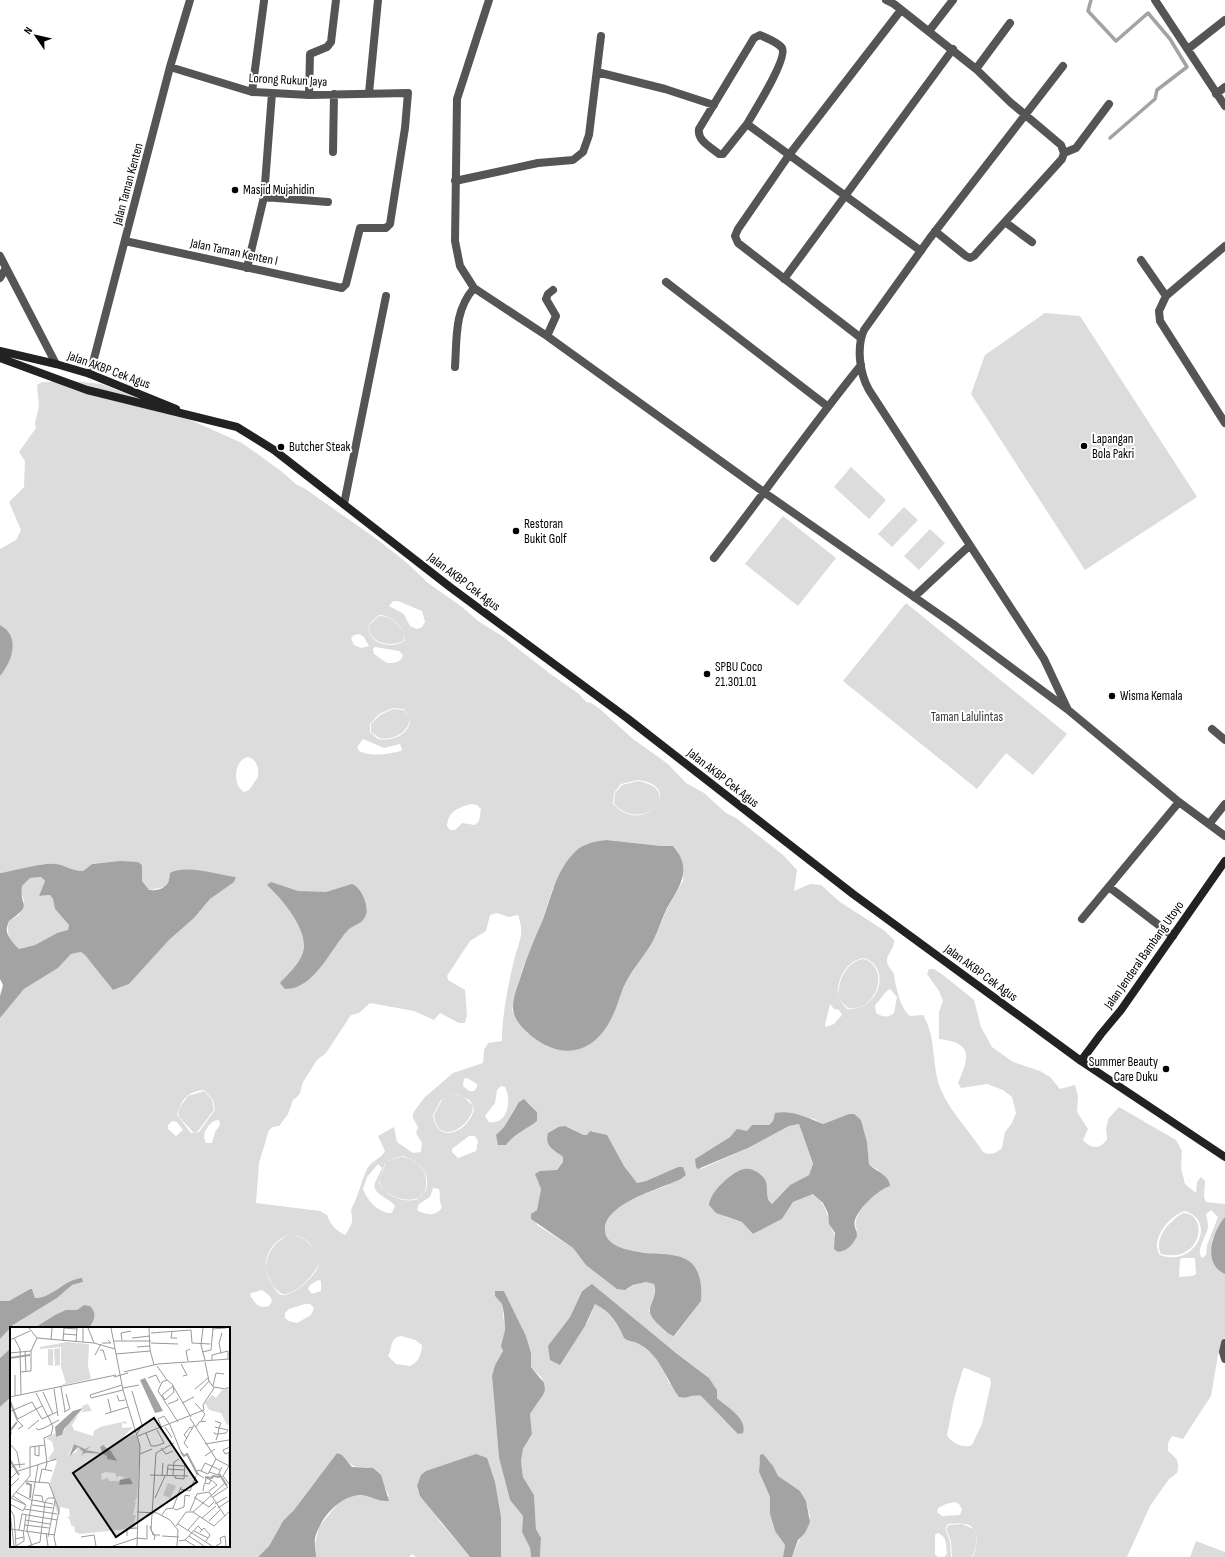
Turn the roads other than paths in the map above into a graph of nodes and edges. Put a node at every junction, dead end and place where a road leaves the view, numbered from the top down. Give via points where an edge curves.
1 (190, 0) edge
2 (336, 0) edge
3 (378, 0) edge
4 (489, 0) edge
5 (886, 0) edge
6 (953, 0) edge
7 (1155, 0) edge
8 (264, 1) edge
9 (901, 10) junction
10 (1225, 20) edge
11 (1010, 23) dead end
12 (929, 31) junction
13 (602, 36) dead end
14 (953, 49) junction
15 (1188, 49) junction
16 (1063, 66) dead end
17 (170, 67) junction
18 (976, 69) junction
19 (597, 72) junction
20 (1225, 87) edge
21 (252, 92) junction
22 (369, 93) junction
23 (272, 94) junction
24 (334, 94) junction
25 (1216, 94) junction
26 (309, 95) junction
27 (1109, 104) dead end
28 (714, 105) junction
29 (1225, 106) edge
30 (1024, 114) junction
31 (747, 124) junction
32 (333, 152) dead end
33 (1064, 153) junction
34 (789, 155) junction
35 (455, 181) junction
36 (845, 196) junction
37 (264, 197) junction
38 (328, 202) dead end
39 (1005, 222) junction
40 (935, 232) junction
41 (125, 241) junction
42 (1032, 242) dead end
43 (1225, 246) edge
44 (921, 251) junction
45 (0, 256) edge
46 (1141, 260) dead end
47 (6, 268) junction
48 (247, 268) junction
49 (0, 278) edge
50 (784, 279) junction
51 (666, 282) dead end
52 (338, 288) joint
53 (474, 288) junction
54 (553, 290) dead end
55 (386, 296) dead end
56 (1166, 296) junction
57 (547, 336) junction
58 (861, 338) junction
59 (0, 351) edge
60 (0, 358) edge
61 (56, 364) junction
62 (861, 366) junction
63 (455, 367) dead end
64 (90, 374) junction
65 (827, 406) junction
66 (206, 421) junction
67 (1225, 423) edge
68 (765, 493) junction
69 (344, 504) junction
70 (969, 546) junction
71 (714, 558) dead end
72 (914, 597) junction
73 (1067, 709) junction
74 (1212, 729) dead end
75 (1225, 740) edge
76 (1178, 802) junction
77 (1225, 804) edge
78 (1210, 823) junction
79 (1225, 836) edge
80 (1225, 861) edge
81 (1109, 887) junction
82 (1082, 919) dead end
83 (1173, 936) junction
84 (1081, 1061) junction
85 (1225, 1157) edge
86 (1225, 1343) edge
87 (1225, 1359) edge

1 - 17 street, Jalan Taman Kenten
2 - 26 street via 331,42 327,47 310,54
3 - 22 street
4 - 35 street via 457,98
5 - 9 street
6 - 12 street
7 - 15 street
8 - 21 street
9 - 12 street
9 - 34 street
10 - 15 street
11 - 18 street
12 - 14 street
13 - 19 street
14 - 18 street
14 - 36 street
15 - 25 street
16 - 30 street
17 - 21 street, Lorong Rukun Jaya
17 - 41 street, Jalan Taman Kenten
18 - 30 street
19 - 28 street via 665,88
19 - 35 street via 586,146 579,157
20 - 25 street
21 - 23 street, Lorong Rukun Jaya
22 - 24 street, Lorong Rukun Jaya
22 - 52 street, Lorong Rukun Jaya via 408,93 390,224 386,228 360,228 346,284 343,288
23 - 26 street, Lorong Rukun Jaya
23 - 37 street
24 - 26 street, Lorong Rukun Jaya
24 - 32 street
25 - 29 street
27 - 33 street via 1076,148
28 - 31 street via 698,135 719,154 727,150
28 - 31 street via 754,38 760,35 777,44 783,53 780,64
30 - 33 street via 1061,146
30 - 40 street
31 - 34 street
33 - 39 street via 1062,159
34 - 36 street
34 - 50 street via 735,236 738,244
35 - 53 street via 456,254 460,266
36 - 44 street
36 - 50 street
37 - 38 street
37 - 48 street
39 - 40 street via 970,258
39 - 42 street
40 - 44 street
41 - 48 street, Jalan Taman Kenten I
41 - 64 street, Jalan Taman Kenten
43 - 56 street
44 - 58 street via 864,330
45 - 47 street
46 - 56 street
47 - 49 street
47 - 61 street
48 - 52 street, Jalan Taman Kenten I
50 - 58 street
51 - 65 street
53 - 57 street
53 - 63 street via 461,308
54 - 57 street via 546,299 556,316
55 - 69 street
56 - 67 street via 1159,310 1160,321
57 - 68 street
58 - 62 street
59 - 61 main road, Jalan AKBP Cek Agus
60 - 66 main road, Jalan AKBP Cek Agus via 87,390
61 - 64 main road, Jalan AKBP Cek Agus
62 - 65 street
62 - 70 street via 863,379 869,390
64 - 66 main road, Jalan AKBP Cek Agus
65 - 68 street
66 - 69 main road, Jalan AKBP Cek Agus via 237,427 274,450
68 - 71 street
68 - 72 street
69 - 84 main road, Jalan AKBP Cek Agus via 853,894
70 - 72 street
70 - 73 street via 1044,660
72 - 73 street
73 - 76 street
74 - 75 street
76 - 78 street
76 - 81 street
77 - 78 street
78 - 79 street
80 - 83 main road, Jalan Jenderal Bambang Utoyo
81 - 82 street
81 - 83 street
83 - 84 main road, Jalan Jenderal Bambang Utoyo
84 - 85 main road, Jalan AKBP Cek Agus
86 - 87 street

